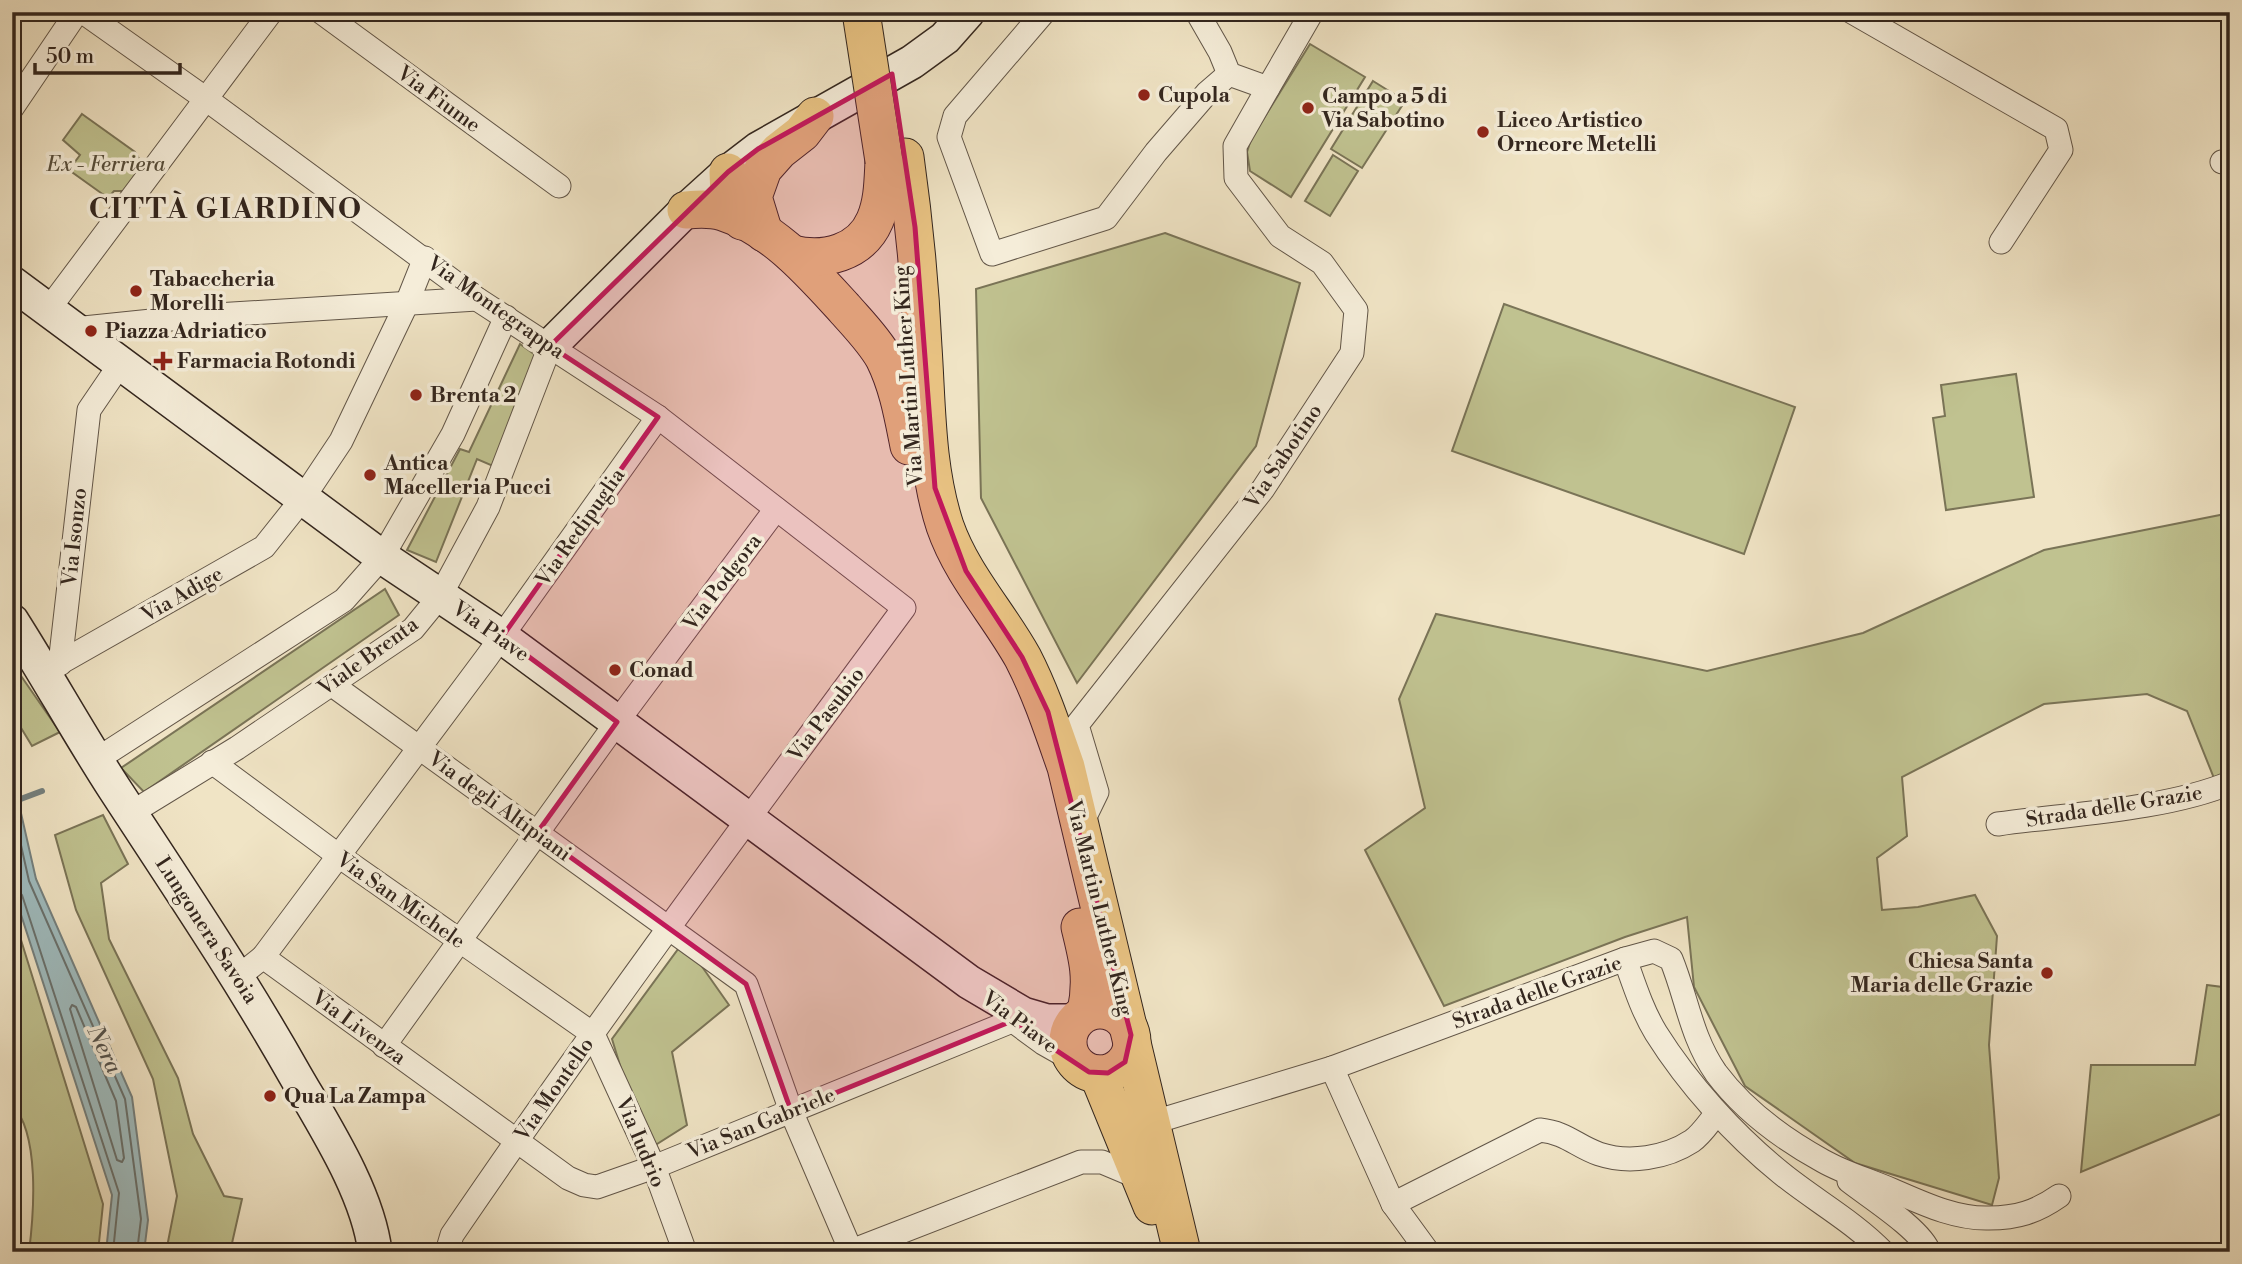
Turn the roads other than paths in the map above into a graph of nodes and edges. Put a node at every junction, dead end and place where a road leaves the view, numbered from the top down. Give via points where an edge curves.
1 (77, 12) edge
2 (83, 12) edge
3 (271, 12) edge
4 (321, 12) edge
5 (861, 12) edge
6 (883, 12) edge
7 (968, 12) edge
8 (1044, 12) edge
9 (1197, 12) edge
10 (1312, 12) edge
11 (1853, 12) edge
12 (1229, 74) junction
13 (1268, 88) junction
14 (206, 99) junction
15 (12, 108) edge
16 (816, 116) joint
17 (894, 159) junction
18 (559, 186) dead end
19 (686, 210) joint
20 (756, 215) junction
21 (2001, 242) dead end
22 (425, 258) junction
23 (12, 283) edge
24 (477, 299) junction
25 (407, 303) junction
26 (506, 317) junction
27 (61, 319) junction
28 (550, 346) junction
29 (121, 363) junction
30 (658, 417) junction
31 (909, 446) junction
32 (303, 498) junction
33 (776, 509) junction
34 (382, 557) junction
35 (440, 596) junction
36 (904, 608) joint
37 (12, 621) edge
38 (502, 637) junction
39 (52, 668) junction
40 (331, 684) junction
41 (617, 722) junction
42 (421, 748) junction
43 (96, 760) junction
44 (212, 762) junction
45 (2230, 783) edge
46 (131, 813) junction
47 (748, 819) junction
48 (1998, 824) dead end
49 (1080, 827) junction
50 (537, 832) junction
51 (339, 856) junction
52 (668, 930) junction
53 (459, 942) junction
54 (1625, 959) junction
55 (251, 967) junction
56 (969, 982) junction
57 (1081, 1017) junction
58 (1012, 1021) junction
59 (593, 1034) junction
60 (1132, 1035) junction
61 (384, 1046) junction
62 (1086, 1067) junction
63 (1332, 1068) junction
64 (791, 1111) junction
65 (1717, 1113) junction
66 (1151, 1123) junction
67 (517, 1140) junction
68 (1824, 1162) junction
69 (654, 1167) junction
70 (1140, 1178) junction
71 (2059, 1196) dead end
72 (1393, 1204) junction
73 (450, 1250) edge
74 (1929, 1250) edge
75 (850, 1251) edge
76 (375, 1252) edge
77 (685, 1252) edge
78 (1163, 1252) edge
79 (1182, 1252) edge
80 (1428, 1252) edge
81 (1883, 1252) edge

1 - 15 street
2 - 14 street, Via Montegrappa
3 - 14 street
4 - 18 street, Via Fiume
5 - 17 main road, Via Martin Luther King, bridge
6 - 17 main road, Via Martin Luther King
7 - 16 street via 945,38 912,62
8 - 12 street via 955,116 949,137 992,254 1107,218 1156,152
9 - 12 street
10 - 13 street
11 - 21 street via 2056,129 2062,150
12 - 13 street
13 - 49 street, Via Sabotino via 1236,146 1236,178 1280,236 1322,262 1356,310 1352,354 1263,489 1077,725 1097,792
14 - 22 street, Via Montegrappa
14 - 27 street via 85,259
16 - 20 main road via 763,169
17 - 20 main road via 875,222 855,246 827,257 807,258
17 - 31 main road, Via Martin Luther King via 908,359
17 - 49 main road, Via Martin Luther King via 915,227 929,444 946,528 966,571 1022,657 1048,712
19 - 20 main road
19 - 28 street
20 - 31 main road via 867,333 883,356 893,378
22 - 24 street, Via Montegrappa
22 - 25 street, Via Adige
23 - 27 street, Via Piave
24 - 25 street
24 - 26 street, Via Montegrappa
25 - 27 street via 157,319
25 - 32 street, Via Adige via 341,441
26 - 28 street, Via Montegrappa
26 - 34 street via 453,434
27 - 29 street, Via Piave
28 - 30 street, Via Montegrappa
28 - 35 street, Viale Brenta via 488,507
29 - 32 street, Via Piave
29 - 39 street, Via Isonzo via 89,410
30 - 33 street, Via Montegrappa
30 - 38 street, Via Redipuglia
31 - 57 main road, Via Martin Luther King via 915,492 928,535 949,580 1005,666 1028,720 1090,968 1090,990
32 - 34 street, Via Piave
32 - 39 street, Via Adige via 264,547
33 - 36 street, Via Montegrappa
33 - 41 street, Via Podgora
34 - 35 street, Via Piave
34 - 43 street via 344,600
35 - 38 street, Via Piave
35 - 40 street, Viale Brenta via 413,629
36 - 47 street, Via Pasubio
37 - 39 street, Lungonera Savoia
38 - 41 street, Via Piave
38 - 42 street, Via Redipuglia
39 - 43 street, Lungonera Savoia
40 - 42 street, Via degli Altipiani
40 - 44 street, Viale Brenta
41 - 47 street, Via Piave
41 - 50 street, Via Podgora
42 - 50 street, Via degli Altipiani
42 - 51 street, Via Redipuglia
43 - 46 street, Lungonera Savoia
44 - 46 street, Viale Brenta
44 - 51 street, Via San Michele
45 - 48 street, Strada delle Grazie via 2149,804
46 - 55 street, Lungonera Savoia
47 - 52 street, Via Pasubio
47 - 56 street, Via Piave
49 - 60 main road, Via Martin Luther King
50 - 52 street, Via degli Altipiani
50 - 53 street, Via Podgora
51 - 53 street, Via San Michele
51 - 55 street, Via Redipuglia
52 - 59 street, Via Montello
52 - 64 street, Via degli Altipiani via 746,984
53 - 59 street, Via San Michele
53 - 61 street, Via Podgora
54 - 63 street, Strada delle Grazie
54 - 65 street via 1656,1033
54 - 68 street, Strada delle Grazie via 1654,951 1671,959 1696,1040 1715,1071 1759,1117
55 - 61 street, Via Livenza
55 - 76 street, Lungonera Savoia via 372,1227
56 - 57 street, Via Piave via 1023,1014 1047,1021
56 - 58 street, Via Piave
57 - 60 main road, Via Martin Luther King via 1105,1010 1114,1013
57 - 62 main road, Via Piave via 1068,1040
58 - 62 street, Via Piave
58 - 64 street, Via San Gabriele
59 - 67 street, Via Montello
59 - 69 street, Via Iudrio
60 - 62 main road via 1130,1054 1117,1069
60 - 66 main road
61 - 67 street, Via Livenza
62 - 70 main road
63 - 66 street, Strada delle Grazie
63 - 72 street
64 - 69 street, Via San Gabriele
64 - 75 street, Via degli Altipiani
65 - 72 street via 1693,1140 1638,1159 1597,1153 1558,1132 1540,1130
65 - 81 street via 1748,1145
66 - 79 main road
67 - 69 street, Via San Gabriele via 584,1185 597,1187
67 - 73 street, Via Montello via 452,1235
68 - 71 street, Strada delle Grazie via 1924,1205 1960,1215 2017,1215 2041,1209
68 - 74 street, Strada delle Grazie via 1905,1223
69 - 77 street, Via Iudrio
70 - 75 street via 1102,1163 1081,1162
70 - 78 main road
72 - 80 street

